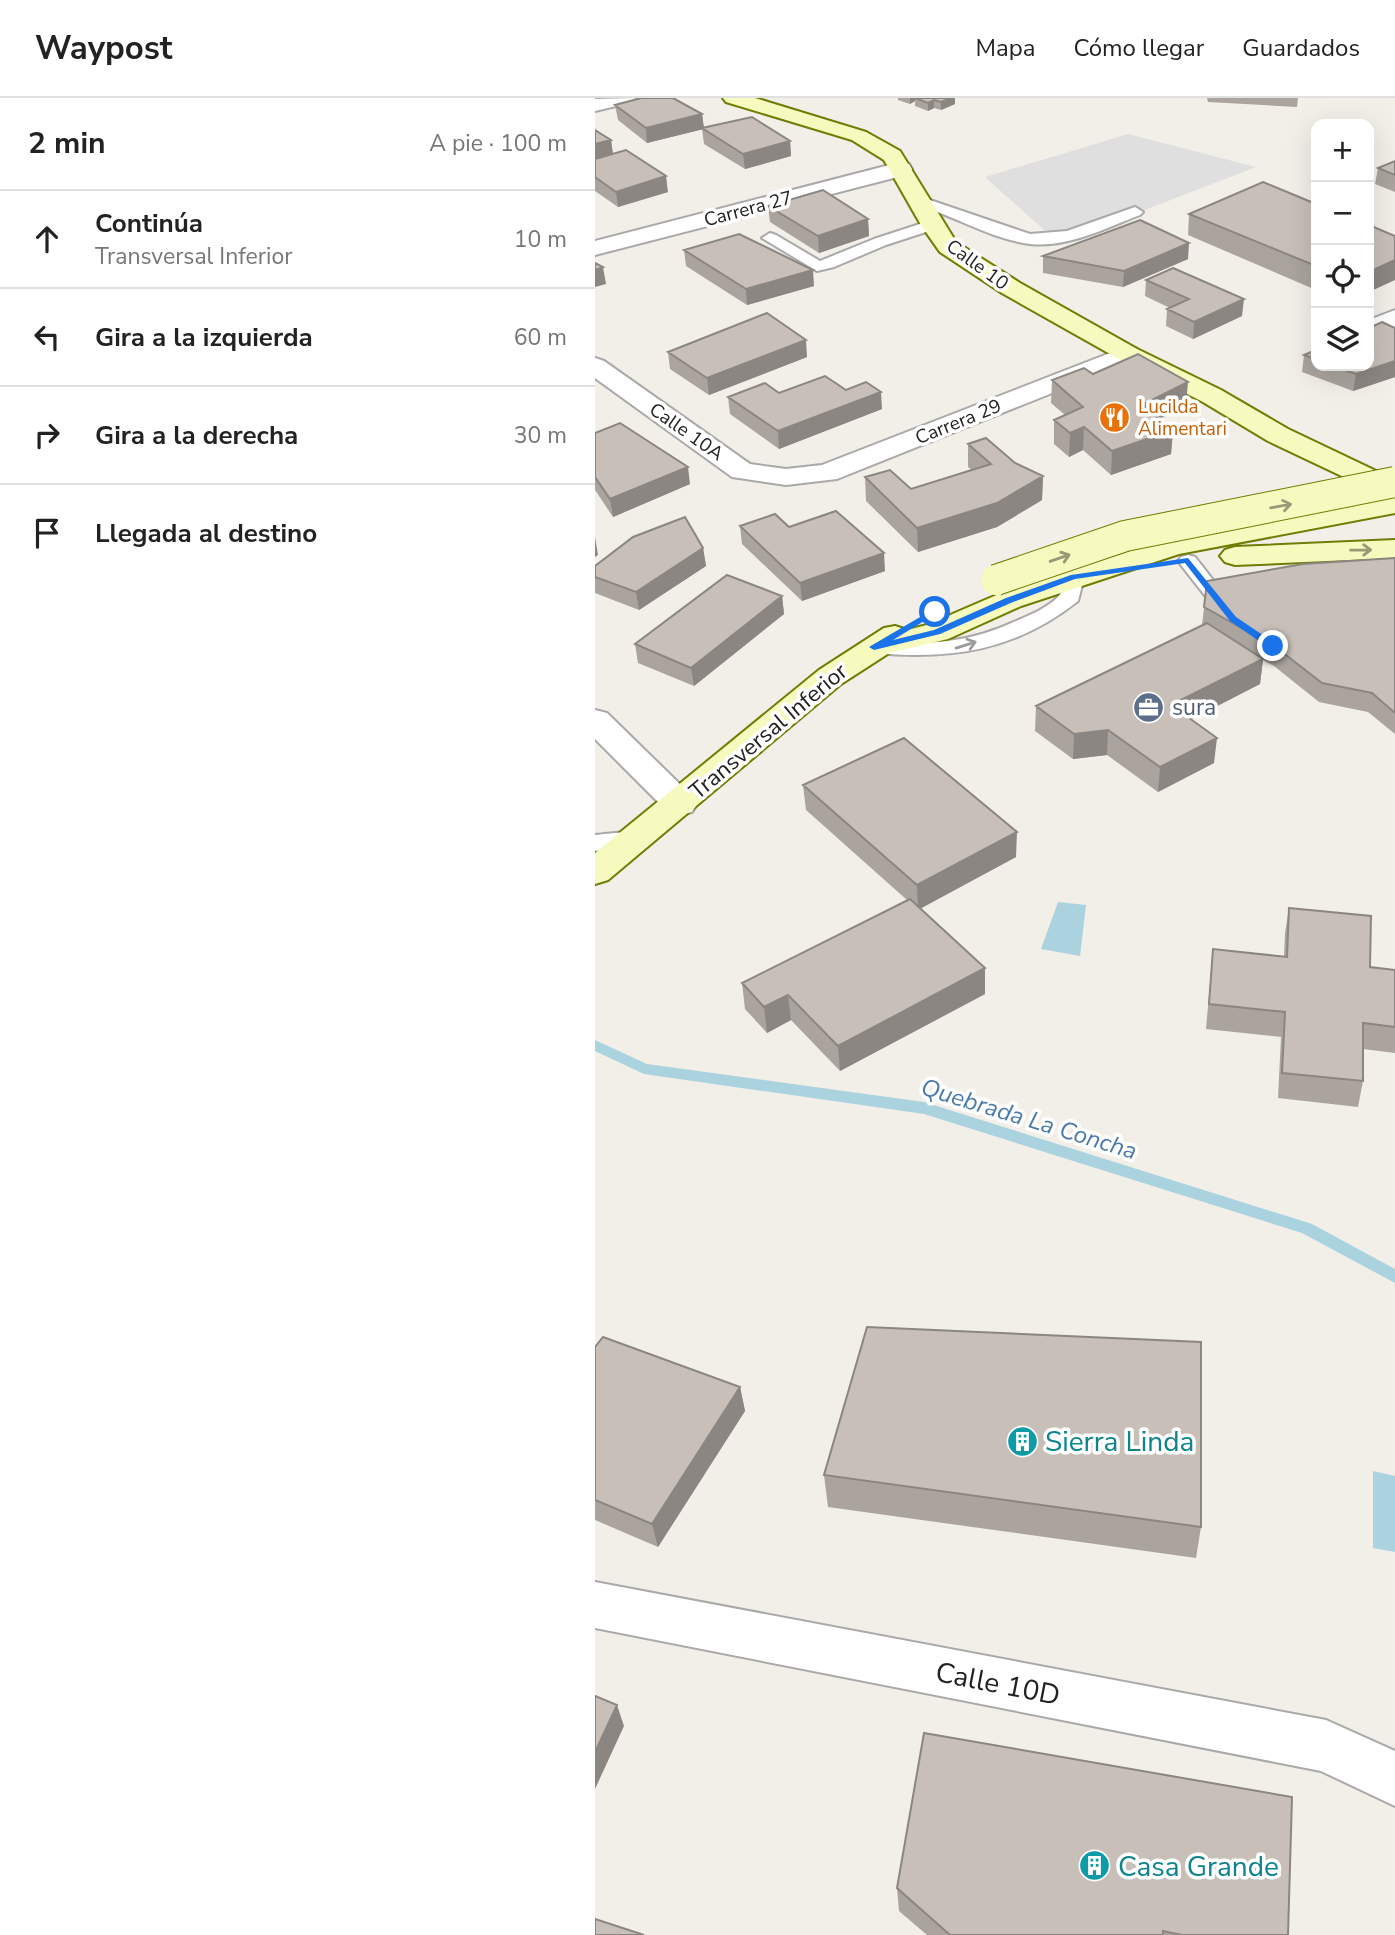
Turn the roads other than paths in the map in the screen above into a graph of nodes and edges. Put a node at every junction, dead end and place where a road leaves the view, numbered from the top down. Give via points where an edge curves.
1 (626, 98) edge
2 (733, 98) edge
3 (595, 105) edge
4 (901, 169) junction
5 (921, 202) junction
6 (1135, 212) dead end
7 (932, 225) junction
8 (770, 238) dead end
9 (595, 248) edge
10 (1128, 354) junction
11 (595, 366) edge
12 (1212, 396) junction
13 (1395, 474) edge
14 (786, 477) joint
15 (1395, 482) edge
16 (1395, 491) edge
17 (1395, 504) edge
18 (1395, 549) edge
19 (1188, 561) junction
20 (1074, 577) junction
21 (1243, 626) edge
22 (874, 647) junction
23 (597, 724) edge
24 (680, 804) junction
25 (635, 839) junction
26 (595, 842) edge
27 (595, 872) edge
28 (595, 1605) edge
29 (1395, 1779) edge

1 - 3 street
2 - 4 main road, Calle 10 via 859,136 892,156
4 - 5 main road, Calle 10
4 - 9 street, Carrera 27
5 - 6 lane via 1030,239 1061,237
5 - 7 main road, Calle 10
7 - 8 lane via 817,265
7 - 10 main road, Calle 10 via 948,247
10 - 12 main road, Calle 10
10 - 14 street, Carrera 29 via 827,473
11 - 14 street, Calle 10A via 742,471
12 - 13 main road, Calle 10 via 1287,424
12 - 16 main road, Calle 10 via 1278,435
22 -> 15 main road, Transversal Inferior, bridge via 996,580 1125,536
17 - 20 main road via 1174,546
19 -> 18 main road
19 - 20 main road
19 - 21 lane
22 -> 20 main road via 937,632
22 - 24 main road, Transversal Inferior via 830,677
23 - 24 street
24 - 25 main road, Transversal Inferior
25 - 26 lane
25 - 27 main road, Transversal Inferior
28 - 29 street, Calle 10D via 1326,1746

